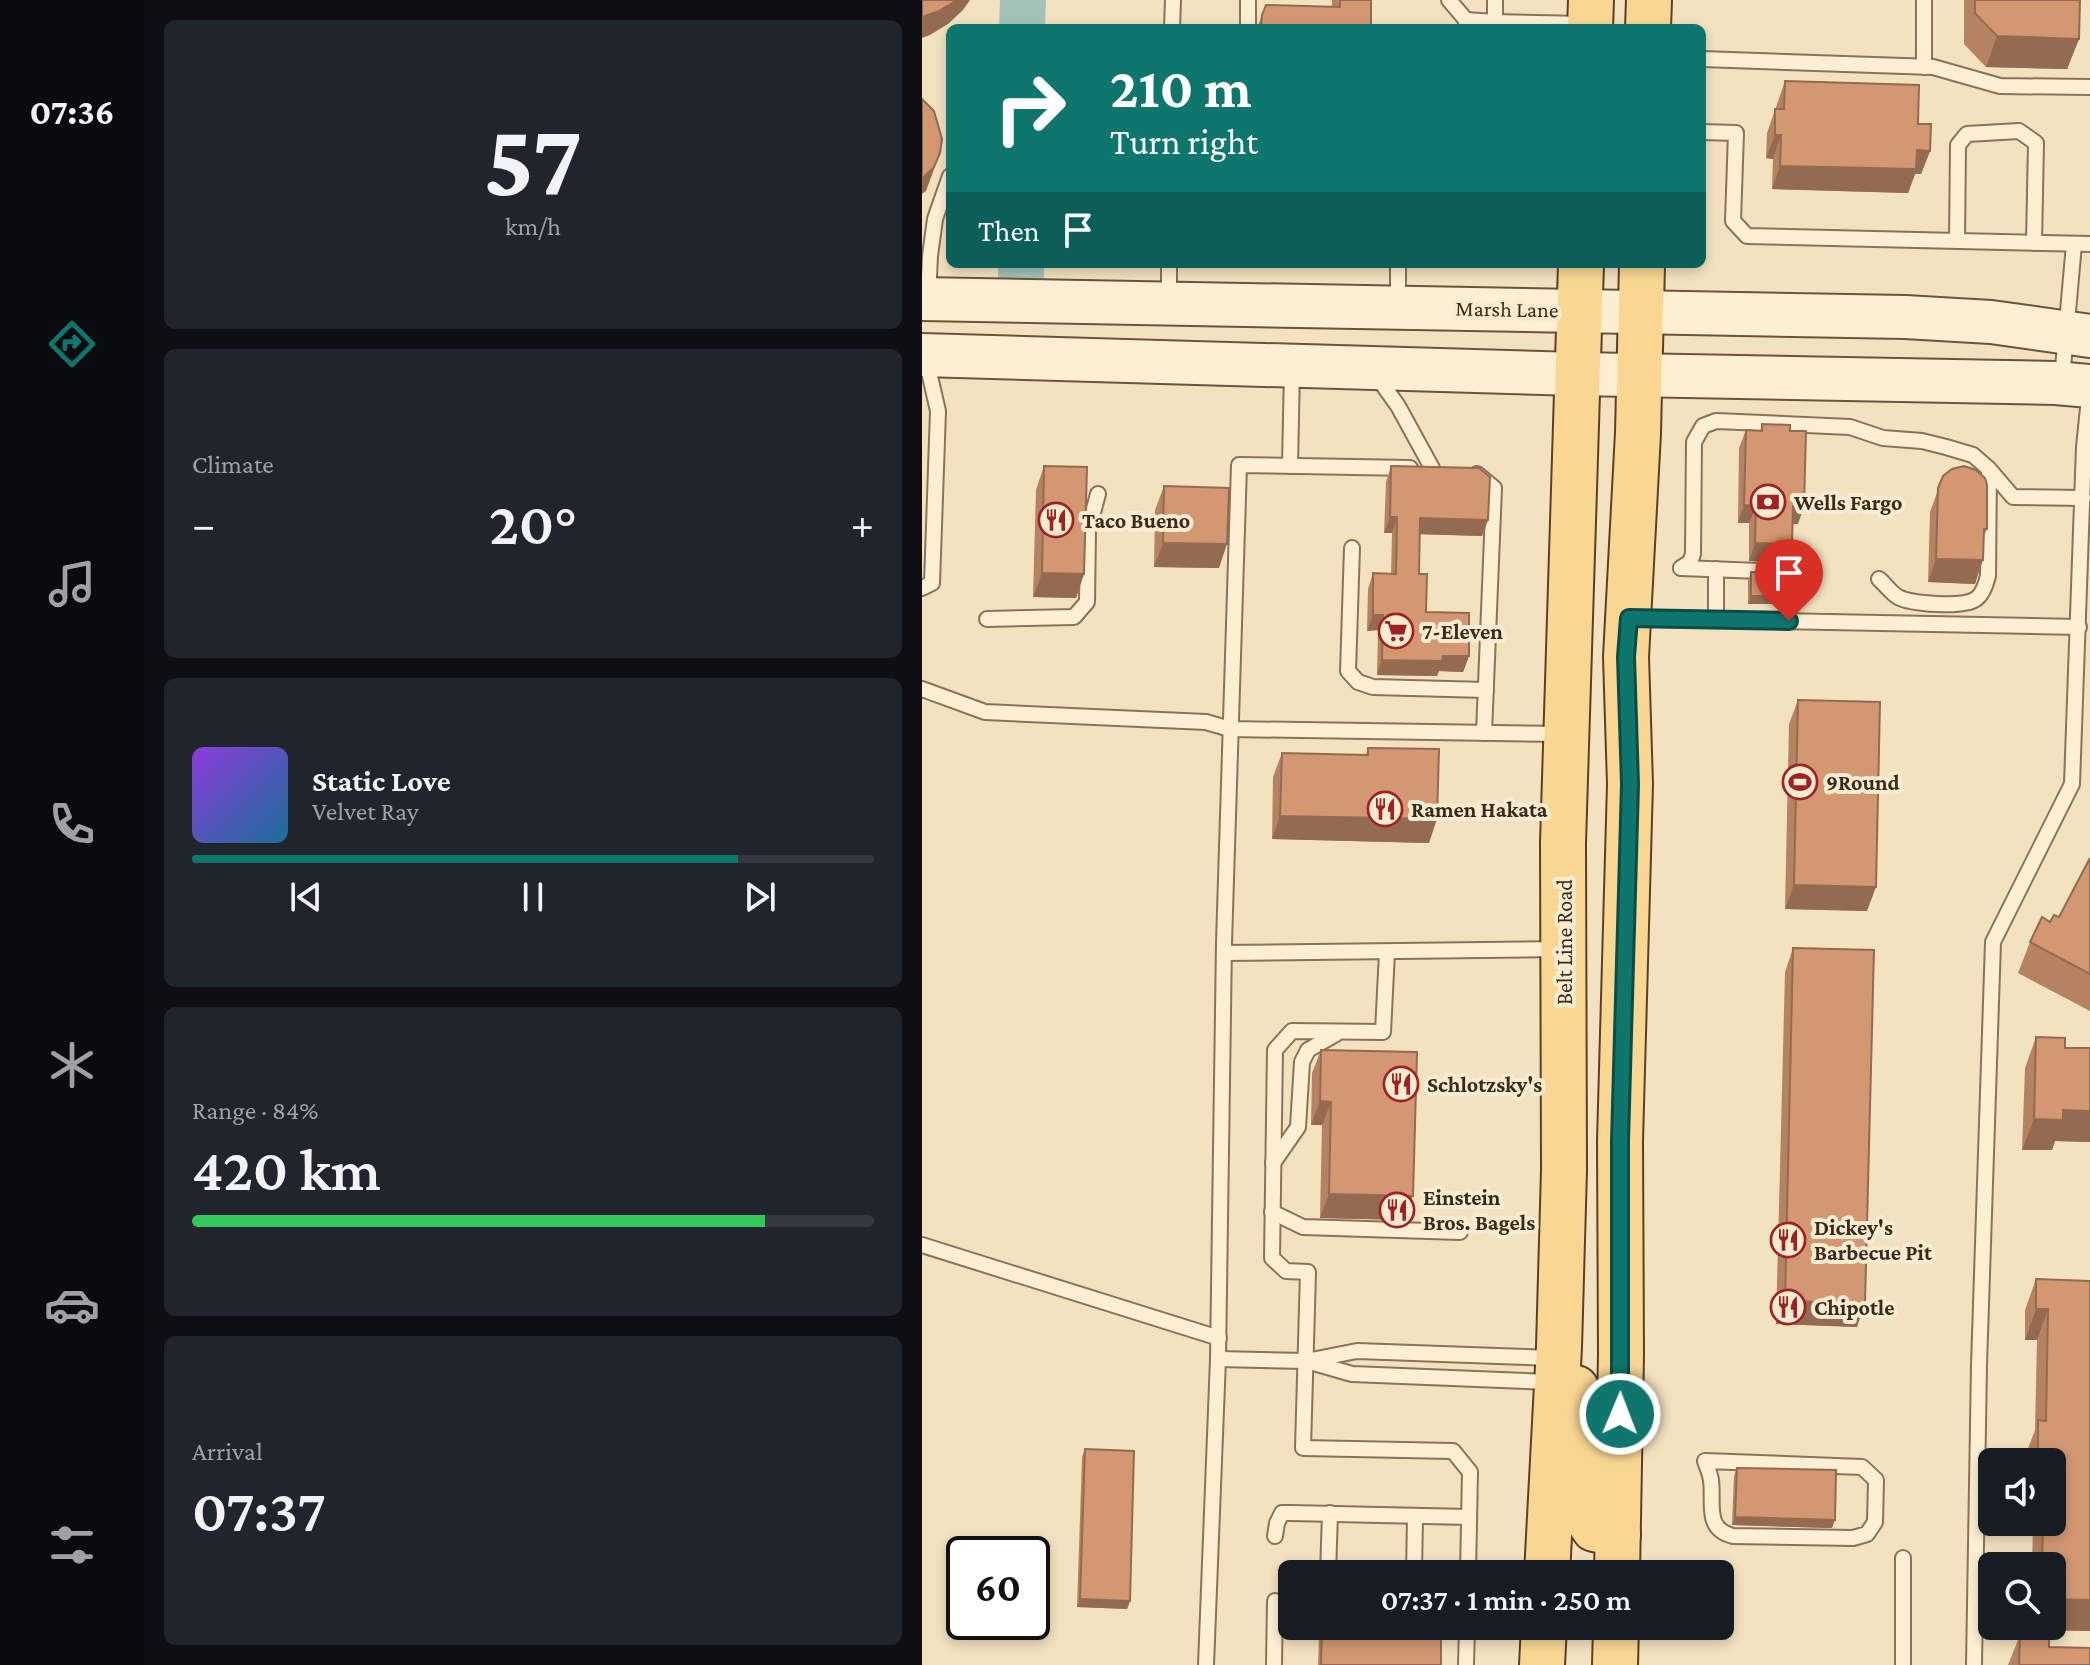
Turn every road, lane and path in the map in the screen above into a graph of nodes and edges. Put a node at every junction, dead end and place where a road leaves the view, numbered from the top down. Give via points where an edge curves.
1 (1173, 0) edge
2 (1248, 0) edge
3 (1449, 0) edge
4 (1495, 0) edge
5 (1649, 0) edge
6 (1924, 0) edge
7 (1590, 17) edge
8 (1495, 22) junction
9 (1172, 24) edge
10 (1248, 24) edge
11 (1466, 24) edge
12 (1648, 24) edge
13 (1706, 59) edge
14 (1924, 67) junction
15 (2090, 87) edge
16 (1706, 132) edge
17 (946, 187) edge
18 (1957, 241) junction
19 (2034, 243) junction
20 (2074, 244) junction
21 (2090, 244) edge
22 (1398, 268) edge
23 (1581, 268) edge
24 (1642, 268) edge
25 (1169, 283) edge
26 (925, 299) edge
27 (1398, 307) junction
28 (1580, 310) junction
29 (1640, 313) junction
30 (2078, 335) edge
31 (923, 356) edge
32 (1292, 365) junction
33 (1372, 368) junction
34 (1639, 373) junction
35 (1577, 374) junction
36 (2083, 385) edge
37 (1290, 466) junction
38 (1445, 469) junction
39 (1989, 469) junction
40 (1098, 494) dead end
41 (2083, 498) junction
42 (1352, 548) dead end
43 (1716, 569) junction
44 (1814, 573) dead end
45 (1879, 579) dead end
46 (922, 588) edge
47 (1629, 618) junction
48 (987, 619) dead end
49 (1716, 620) junction
50 (2079, 627) junction
51 (1567, 688) junction
52 (922, 689) edge
53 (1486, 690) junction
54 (1230, 729) junction
55 (1484, 733) junction
56 (1567, 735) junction
57 (1625, 946) junction
58 (1387, 952) junction
59 (1224, 953) junction
60 (1563, 956) junction
61 (1340, 1032) junction
62 (1620, 1141) junction
63 (1272, 1164) junction
64 (1564, 1170) junction
65 (1272, 1212) junction
66 (1460, 1232) dead end
67 (922, 1245) edge
68 (1219, 1338) junction
69 (1621, 1354) junction
70 (1218, 1359) junction
71 (1306, 1361) junction
72 (1558, 1370) junction
73 (1705, 1461) joint
74 (1330, 1513) junction
75 (1415, 1516) junction
76 (1469, 1517) junction
77 (1275, 1536) dead end
78 (1617, 1554) edge
79 (1903, 1558) dead end
80 (1328, 1560) edge
81 (1414, 1560) edge
82 (1468, 1560) edge
83 (1548, 1560) edge
84 (1275, 1601) dead end
85 (1467, 1640) edge
86 (1543, 1640) edge
87 (1616, 1640) edge
88 (1206, 1665) edge
89 (1274, 1665) edge
90 (1466, 1665) edge
91 (1542, 1665) edge
92 (1615, 1665) edge
93 (1903, 1665) edge
94 (1974, 1665) edge

1 - 9 lane
2 - 10 lane
3 - 11 lane
4 - 8 lane
5 - 12 main road
6 - 14 lane
7 - 8 lane
8 - 11 lane
13 - 14 lane
14 - 15 lane via 2000,86
16 - 18 lane via 1736,133 1733,221 1747,236
17 - 26 lane via 935,219
18 - 19 lane
18 - 19 lane via 1958,145 1967,134 2019,131 2036,143
19 - 20 lane
20 - 21 lane
20 - 30 lane
22 - 27 lane
23 - 28 main road, Belt Line Road
24 - 29 main road
25 - 26 main road, Marsh Lane
25 - 27 main road, Marsh Lane
26 - 31 main road
27 - 28 main road, Marsh Lane
28 - 29 main road, Marsh Lane
28 - 35 main road, Belt Line Road
29 - 30 main road, Marsh Lane via 1905,317
29 - 34 main road
30 - 36 lane
31 - 32 main road
31 - 46 lane via 938,411 932,583
32 - 33 main road
32 - 37 lane
33 - 35 main road
33 - 38 lane
34 - 35 main road
34 - 36 main road
34 - 47 main road
35 - 51 main road, Belt Line Road
36 - 41 lane
37 - 38 lane
37 - 54 lane via 1239,465
38 - 53 lane via 1471,469 1494,488
39 - 41 lane via 2013,497
39 - 43 lane via 1973,455 1850,427 1716,421 1703,426 1694,442 1693,554 1681,568
39 - 45 lane via 1988,576 1975,599 1960,604 1899,598
40 - 48 lane via 1088,531 1087,602 1074,617
41 - 50 lane
42 - 53 lane via 1348,671 1358,682 1373,687
43 - 44 lane
43 - 49 lane
47 - 49 lane
47 - 57 main road
49 - 50 lane
50 - 94 lane via 2072,784 1993,942
51 - 56 main road, Belt Line Road
51 - 57 main road via 1595,766 1590,894 1594,933
52 - 54 lane via 985,712 1206,722
53 - 55 lane
54 - 55 lane
54 - 59 lane
55 - 56 lane
56 - 60 main road, Belt Line Road
57 - 62 main road
58 - 59 lane
58 - 60 lane
58 - 61 lane via 1383,1032
59 - 68 lane
60 - 62 main road via 1593,987 1593,1107 1600,1127
60 - 64 main road, Belt Line Road
61 - 63 lane via 1308,1050 1302,1062 1298,1127
61 - 63 lane via 1292,1031 1275,1050
62 - 69 main road
63 - 65 lane
64 - 69 main road via 1576,1204 1579,1333 1587,1342
64 - 72 main road, Belt Line Road
65 - 66 lane via 1303,1227
65 - 71 lane via 1272,1258 1286,1271 1308,1272
67 - 68 lane
68 - 70 lane
69 - 78 main road
70 - 71 lane
70 - 88 lane
71 - 72 lane via 1352,1374
71 - 72 lane via 1357,1351
71 - 76 lane via 1303,1448 1453,1451 1470,1472
72 - 78 main road via 1575,1383 1580,1403 1586,1517
72 - 83 main road, Belt Line Road
73 - 73 lane via 1713,1523 1722,1534 1853,1538 1867,1534 1875,1522 1876,1480 1862,1467
74 - 75 lane
74 - 77 lane via 1282,1513
74 - 80 lane
75 - 76 lane
75 - 81 lane
76 - 82 lane
79 - 93 lane
84 - 89 lane
85 - 90 lane
86 - 91 main road
87 - 92 main road

